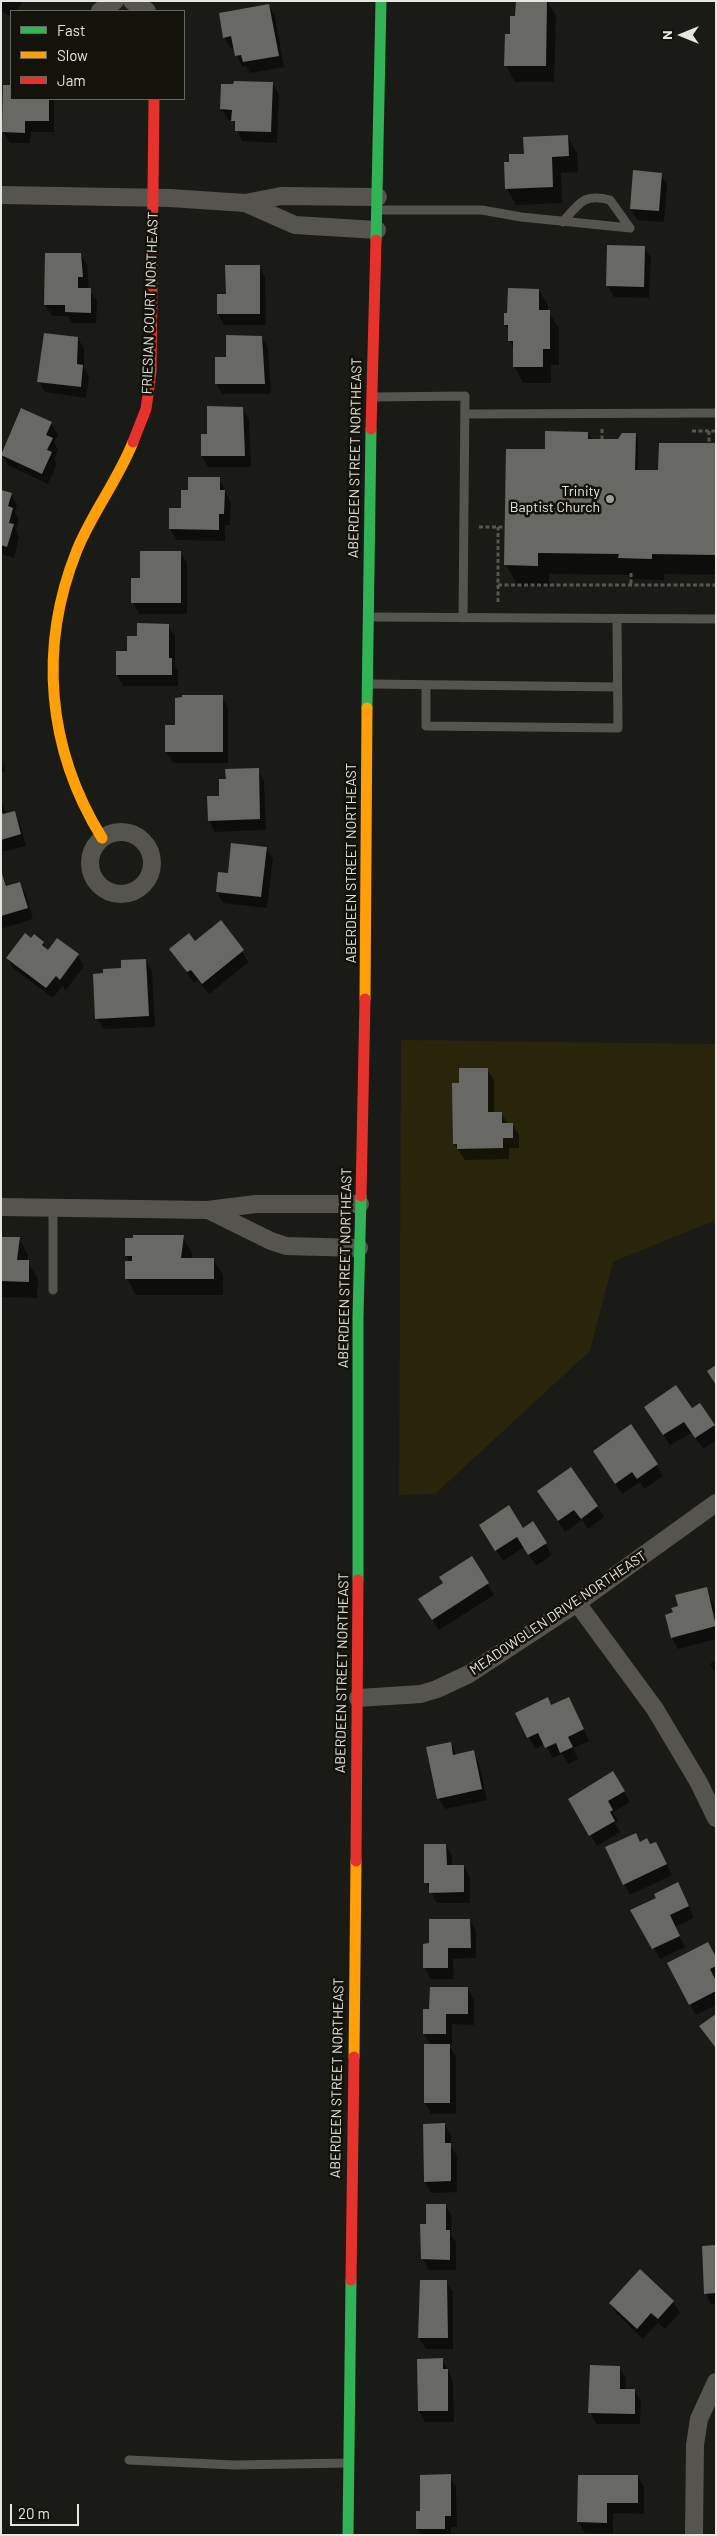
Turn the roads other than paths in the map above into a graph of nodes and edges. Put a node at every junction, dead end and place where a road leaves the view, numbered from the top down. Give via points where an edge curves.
1 (115, 1) edge
2 (132, 1) edge
3 (381, 1) edge
4 (102, 10) edge
5 (146, 10) edge
6 (154, 100) edge
7 (1, 195) edge
8 (153, 198) junction
9 (245, 203) junction
10 (377, 203) junction
11 (564, 222) junction
12 (377, 230) junction
13 (372, 397) junction
14 (716, 413) edge
15 (465, 414) junction
16 (366, 617) junction
17 (463, 618) junction
18 (716, 619) edge
19 (617, 620) junction
20 (367, 684) junction
21 (426, 685) junction
22 (617, 687) junction
23 (102, 838) dead end
24 (360, 1204) junction
25 (1, 1207) edge
26 (52, 1208) junction
27 (207, 1210) junction
28 (359, 1248) junction
29 (53, 1290) dead end
30 (716, 1503) edge
31 (577, 1603) junction
32 (358, 1698) junction
33 (716, 1818) edge
34 (716, 2382) edge
35 (129, 2460) dead end
36 (348, 2463) junction
37 (348, 2535) edge
38 (694, 2535) edge

1 - 4 street
2 - 5 street
3 - 10 street, ABERDEEN STREET NORTHEAST
6 - 8 street, FRIESIAN COURT NORTHEAST
7 - 8 street
8 - 9 street
8 - 23 street, FRIESIAN COURT NORTHEAST via 151,372 146,409 132,445 77,549 58,605 51,670 59,739 84,809
9 - 10 street via 280,196
9 - 12 street via 295,225
10 - 11 lane via 482,210
10 - 12 street, ABERDEEN STREET NORTHEAST
11 - 11 lane via 578,204 587,198 598,197 610,200 630,228
12 - 13 street, ABERDEEN STREET NORTHEAST
13 - 15 lane via 465,396
13 - 16 street, ABERDEEN STREET NORTHEAST
14 - 15 lane
15 - 17 lane
16 - 17 lane
16 - 20 street, ABERDEEN STREET NORTHEAST
17 - 19 lane
18 - 19 lane
19 - 22 lane
20 - 21 lane
20 - 24 street, ABERDEEN STREET NORTHEAST via 365,1029
21 - 22 lane
21 - 22 lane via 426,726 618,728
24 - 27 street via 256,1204
24 - 28 street, ABERDEEN STREET NORTHEAST
25 - 26 street
26 - 27 street
26 - 29 lane
27 - 28 street via 286,1246
28 - 32 street, ABERDEEN STREET NORTHEAST
30 - 31 street, MEADOWGLEN DRIVE NORTHEAST
31 - 32 street, MEADOWGLEN DRIVE NORTHEAST via 469,1674 437,1689 406,1696
31 - 33 street via 655,1709
32 - 36 street, ABERDEEN STREET NORTHEAST
34 - 38 street via 699,2419 695,2445
35 - 36 lane via 234,2465
36 - 37 street, ABERDEEN STREET NORTHEAST

